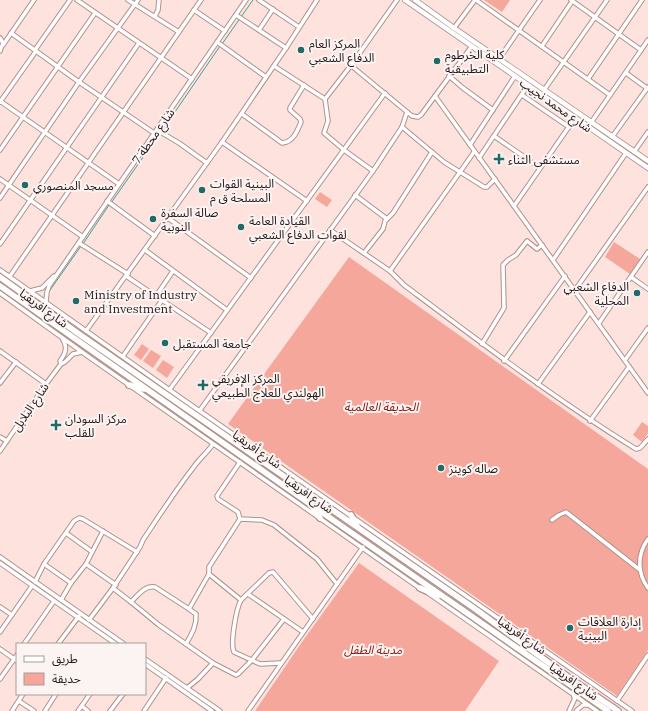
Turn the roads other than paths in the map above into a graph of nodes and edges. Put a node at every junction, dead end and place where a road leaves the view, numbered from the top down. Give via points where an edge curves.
1 (34, 0) edge
2 (70, 0) edge
3 (77, 0) edge
4 (128, 0) edge
5 (138, 0) edge
6 (158, 0) edge
7 (201, 0) edge
8 (246, 0) edge
9 (259, 0) edge
10 (317, 0) edge
11 (397, 0) edge
12 (405, 0) edge
13 (415, 0) edge
14 (476, 0) edge
15 (540, 0) edge
16 (572, 0) edge
17 (607, 0) edge
18 (642, 0) edge
19 (135, 5) junction
20 (273, 9) junction
21 (194, 10) junction
22 (95, 12) junction
23 (236, 15) junction
24 (155, 16) junction
25 (595, 17) junction
26 (299, 27) junction
27 (117, 28) junction
28 (454, 28) junction
29 (259, 30) junction
30 (519, 30) junction
31 (225, 31) junction
32 (178, 32) junction
33 (11, 33) junction
34 (619, 34) junction
35 (0, 38) edge
36 (648, 40) edge
37 (217, 42) junction
38 (140, 43) junction
39 (3, 45) junction
40 (472, 46) junction
41 (542, 46) junction
42 (286, 48) junction
43 (641, 50) junction
44 (0, 51) edge
45 (36, 51) junction
46 (162, 58) junction
47 (499, 59) junction
48 (564, 62) junction
49 (352, 64) junction
50 (58, 66) junction
51 (274, 66) junction
52 (626, 73) junction
53 (449, 76) junction
54 (516, 76) junction
55 (266, 77) junction
56 (192, 79) junction
57 (588, 79) junction
58 (79, 82) junction
59 (304, 85) junction
60 (528, 85) junction
61 (648, 88) edge
62 (544, 90) junction
63 (385, 93) junction
64 (522, 95) junction
65 (435, 96) junction
66 (610, 96) junction
67 (102, 98) junction
68 (325, 99) junction
69 (0, 102) edge
70 (493, 110) junction
71 (124, 112) junction
72 (407, 112) junction
73 (242, 114) junction
74 (23, 117) junction
75 (576, 118) junction
76 (591, 122) junction
77 (402, 127) junction
78 (569, 127) junction
79 (588, 127) junction
80 (46, 132) junction
81 (155, 132) junction
82 (648, 132) edge
83 (494, 136) junction
84 (612, 137) junction
85 (222, 142) junction
86 (470, 145) junction
87 (67, 147) junction
88 (0, 150) edge
89 (344, 150) junction
90 (432, 152) junction
91 (474, 152) junction
92 (634, 152) junction
93 (626, 153) junction
94 (479, 158) junction
95 (648, 161) edge
96 (89, 162) junction
97 (207, 163) junction
98 (540, 168) junction
99 (648, 168) edge
100 (373, 170) junction
101 (460, 172) junction
102 (0, 179) edge
103 (495, 179) junction
104 (119, 184) junction
105 (9, 185) junction
106 (648, 187) edge
107 (355, 195) junction
108 (0, 198) edge
109 (31, 199) junction
110 (107, 201) junction
111 (307, 201) junction
112 (514, 206) junction
113 (53, 216) junction
114 (168, 218) junction
115 (387, 219) junction
116 (330, 230) junction
117 (155, 236) junction
118 (83, 237) junction
119 (79, 243) junction
120 (0, 244) edge
121 (542, 245) junction
122 (145, 250) junction
123 (648, 252) edge
124 (364, 253) junction
125 (553, 260) junction
126 (0, 270) edge
127 (60, 271) junction
128 (173, 271) junction
129 (390, 271) junction
130 (127, 275) junction
131 (10, 276) junction
132 (565, 276) junction
133 (0, 277) edge
134 (631, 277) junction
135 (251, 278) junction
136 (0, 286) edge
137 (648, 289) edge
138 (575, 290) junction
139 (30, 291) junction
140 (0, 293) edge
141 (156, 296) junction
142 (162, 300) junction
143 (46, 301) junction
144 (228, 310) junction
145 (590, 312) junction
146 (599, 323) junction
147 (648, 328) edge
148 (86, 331) junction
149 (211, 333) junction
150 (62, 337) junction
151 (482, 344) junction
152 (0, 351) edge
153 (82, 352) junction
154 (123, 356) junction
155 (625, 360) junction
156 (504, 361) junction
157 (16, 362) junction
158 (61, 364) junction
159 (629, 367) junction
160 (0, 383) edge
161 (46, 384) junction
162 (538, 384) junction
163 (129, 385) junction
164 (170, 389) junction
165 (149, 391) junction
166 (648, 393) edge
167 (180, 400) junction
168 (200, 410) junction
169 (590, 421) junction
170 (0, 437) edge
171 (648, 438) edge
172 (6, 441) junction
173 (213, 444) junction
174 (247, 450) junction
175 (0, 451) edge
176 (255, 455) junction
177 (243, 456) junction
178 (240, 462) junction
179 (254, 465) junction
180 (310, 504) junction
181 (350, 515) junction
182 (320, 518) junction
183 (240, 519) junction
184 (552, 520) dead end
185 (358, 528) junction
186 (103, 531) junction
187 (66, 533) junction
188 (648, 539) edge
189 (363, 547) junction
190 (91, 552) junction
191 (137, 552) junction
192 (0, 557) edge
193 (0, 563) edge
194 (44, 564) junction
195 (86, 564) junction
196 (640, 570) junction
197 (209, 574) junction
198 (71, 583) junction
199 (33, 584) junction
200 (337, 584) junction
201 (115, 586) junction
202 (420, 588) junction
203 (648, 588) edge
204 (248, 594) junction
205 (61, 600) junction
206 (241, 600) junction
207 (54, 601) junction
208 (131, 602) junction
209 (451, 602) junction
210 (0, 607) edge
211 (189, 608) junction
212 (12, 615) junction
213 (79, 616) junction
214 (284, 619) junction
215 (313, 619) junction
216 (90, 620) junction
217 (0, 632) edge
218 (304, 632) junction
219 (25, 643) edge
220 (59, 643) edge
221 (115, 643) edge
222 (123, 643) edge
223 (186, 644) junction
224 (0, 649) edge
225 (648, 655) edge
226 (16, 660) edge
227 (146, 660) edge
228 (252, 660) junction
229 (213, 663) junction
230 (281, 664) junction
231 (146, 665) edge
232 (166, 678) junction
233 (0, 679) edge
234 (187, 688) junction
235 (573, 694) junction
236 (22, 695) edge
237 (55, 695) edge
238 (89, 695) edge
239 (122, 695) edge
240 (18, 701) junction
241 (617, 701) junction
242 (589, 705) junction
243 (82, 706) junction
244 (12, 711) edge
245 (34, 711) edge
246 (45, 711) edge
247 (78, 711) edge
248 (88, 711) edge
249 (110, 711) edge
250 (145, 711) edge
251 (210, 711) edge
252 (220, 711) edge
253 (248, 711) edge
254 (569, 711) edge
255 (576, 711) edge
256 (597, 711) edge
257 (608, 711) edge
258 (618, 711) edge
259 (632, 711) edge

1 - 33 street
2 - 45 street
3 - 22 street
4 - 19 street
5 - 19 street
6 - 24 street
7 - 21 street
8 - 23 street, شارع محطة 7
9 - 20 street
10 - 26 street
11 - 49 street
12 - 40 main road, شارع محمد نجيب
13 - 28 main road, شارع محمد نجيب
14 - 28 street
14 - 30 street
15 - 30 street
16 - 25 street
16 - 41 street
17 - 25 street
18 - 34 street
19 - 24 street
19 - 27 street
20 - 26 street
20 - 29 street
21 - 31 street
21 - 32 street
22 - 27 street
22 - 50 street
23 - 29 street
23 - 31 street, شارع محطة 7
24 - 32 street
25 - 34 street
25 - 48 street
26 - 42 street
27 - 38 street
27 - 58 street
28 - 47 main road, شارع محمد نجيب
29 - 42 street
30 - 41 street
30 - 47 street
31 - 37 street, شارع محطة 7
32 - 46 street
33 - 39 street
33 - 45 street
34 - 43 street
34 - 57 street
35 - 39 street
36 - 43 street
37 - 55 street
37 - 56 street, شارع محطة 7
38 - 46 street
38 - 67 street
39 - 44 street
40 - 53 street
40 - 54 main road, شارع محمد نجيب
41 - 48 street
42 - 51 street
43 - 52 street
45 - 50 street
45 - 69 street
46 - 56 street
46 - 71 street
47 - 62 main road, شارع محمد نجيب
48 - 57 street
48 - 62 street
49 - 63 street
49 - 68 street
50 - 58 street
50 - 74 street
51 - 55 street
51 - 59 street
52 - 61 street
52 - 66 street
53 - 65 street
53 - 70 street
54 - 60 main road, شارع محمد نجيب
54 - 70 street
55 - 73 street
56 - 81 street, شارع محطة 7
57 - 66 street
58 - 67 street
58 - 80 street
59 - 68 street
59 - 73 street via 290,108 301,122 296,134 287,142 282,143
60 - 64 street
60 - 75 main road, شارع محمد نجيب
61 - 84 street
62 - 76 main road, شارع محمد نجيب
63 - 72 street
63 - 89 street
64 - 78 street
64 - 83 street
65 - 72 street via 421,115 415,116
65 - 86 street
66 - 76 street
67 - 71 street
67 - 87 street
68 - 89 street via 328,121 324,133
69 - 74 street
70 - 86 street
71 - 81 street
71 - 96 street
72 - 77 street
73 - 85 street
74 - 80 street
74 - 88 street
75 - 78 street
75 - 79 main road, شارع محمد نجيب
76 - 79 street
76 - 84 main road, شارع محمد نجيب
77 - 90 street
77 - 100 street
78 - 98 street
79 - 93 main road, شارع محمد نجيب
80 - 87 street
80 - 105 street
81 - 97 street via 179,143
81 - 104 street, شارع محطة 7
82 - 92 street
83 - 94 street
83 - 98 street
84 - 92 main road, شارع محمد نجيب
85 - 97 street
85 - 111 street
86 - 91 street
87 - 96 street
87 - 109 street
89 - 100 street
89 - 111 street
90 - 101 street
90 - 115 street
91 - 94 street
91 - 101 street
92 - 95 main road, شارع محمد نجيب
93 - 99 main road, شارع محمد نجيب
93 - 125 street
94 - 103 street
96 - 104 street
96 - 113 street
97 - 114 street
98 - 112 street
100 - 107 street
101 - 103 street via 484,187
101 - 129 street
102 - 105 street
103 - 112 street
104 - 110 street, شارع محطة 7
105 - 108 street
105 - 109 street
106 - 138 street
107 - 115 street
107 - 116 street
109 - 113 street
109 - 120 street
110 - 117 street
110 - 118 street, شارع محطة 7
111 - 135 street
112 - 121 street
113 - 118 street
113 - 131 street
114 - 117 street
114 - 135 street
115 - 124 street via 383,229
116 - 124 street
116 - 168 street
117 - 122 street
118 - 119 street, شارع محطة 7
119 - 127 street, شارع محطة 7
119 - 130 street
121 - 125 street
121 - 151 street via 537,248 527,241 516,255 503,265 504,308
122 - 128 street
122 - 130 street
123 - 134 street
124 - 129 street
125 - 132 street
126 - 131 street, شارع أفريقيا
127 - 139 street via 42,288
127 - 143 street via 47,290
128 - 141 street
128 - 144 street
129 - 151 street via 404,285
130 - 141 street
130 - 148 street
131 - 139 street, شارع أفريقيا
132 - 138 street
132 - 156 street
133 - 167 highway, شارع افريقيا via 79,334
134 - 137 street
134 - 146 street
135 - 144 street
136 - 165 highway, شارع افريقيا
138 - 145 street
139 - 143 street, شارع أفريقيا
140 - 150 street, شارع أفريقيا
141 - 142 street
142 - 149 street
142 - 154 street
143 - 148 street, شارع أفريقيا
144 - 149 street
145 - 146 street
145 - 162 street
146 - 155 street
147 - 155 street
148 - 154 street, شارع أفريقيا
149 - 164 street
150 - 153 street, شارع أفريقيا
150 - 158 street, شارع البلابل via 66,348
151 - 156 street
152 - 157 street
153 - 158 street, شارع البلابل via 73,354
153 - 163 street, شارع أفريقيا
154 - 164 street, شارع أفريقيا
155 - 159 street
156 - 162 street
157 - 160 street
157 - 161 street
158 - 161 street, شارع البلابل
159 - 166 street
159 - 169 street
161 - 172 street, شارع البلابل
162 - 169 street
163 - 165 highway
163 - 173 street, شارع أفريقيا
164 - 167 street, شارع أفريقيا
165 - 177 highway, شارع افريقيا
167 - 168 street, شارع أفريقيا
167 - 174 highway, شارع افريقيا
168 - 181 street, شارع أفريقيا
169 - 171 street via 636,449
170 - 172 street
172 - 175 street, شارع البلابل
173 - 178 street, شارع أفريقيا
173 - 191 street via 170,500
174 - 176 highway, شارع افريقيا
174 - 177 highway
176 - 179 highway
176 - 185 highway, شارع افريقيا
177 - 179 highway, شارع افريقيا
178 - 182 street, شارع أفريقيا
178 - 183 street via 217,496 238,512
179 - 180 highway, شارع افريقيا
180 - 182 highway
180 - 209 highway, شارع افريقيا
181 - 185 highway
181 - 241 street, شارع أفريقيا
182 - 189 street, شارع أفريقيا
183 - 197 street via 209,567
183 - 200 street via 262,520 274,526 317,559
184 - 196 street via 566,512
185 - 258 highway, شارع افريقيا
186 - 187 street via 79,518
186 - 190 street
186 - 191 street
187 - 190 street
187 - 194 street
188 - 196 street via 641,554
189 - 200 street
189 - 202 street, شارع أفريقيا
190 - 195 street
191 - 201 street
192 - 199 street
193 - 199 street
194 - 198 street
194 - 199 street
195 - 198 street
195 - 201 street
196 - 203 street
197 - 206 street
197 - 211 street
198 - 205 street
199 - 205 street
199 - 207 street
199 - 212 street
200 - 215 street
201 - 208 street
201 - 216 street
202 - 209 highway
202 - 235 street, شارع أفريقيا
204 - 206 street
204 - 214 street
204 - 215 street via 273,572
205 - 213 street
206 - 228 street via 237,610 233,650
207 - 213 street
207 - 219 street
208 - 211 street via 144,589 151,586
208 - 223 street
209 - 257 highway, شارع افريقيا
210 - 212 street
211 - 223 street via 196,614 197,621
212 - 217 street
213 - 216 street
213 - 220 street
213 - 221 street
214 - 218 street
214 - 228 street
215 - 218 street
216 - 222 street
218 - 230 street
223 - 229 street
224 - 226 street
225 - 241 street
226 - 233 street
227 - 234 street
228 - 229 street via 236,674
228 - 230 street via 260,664
229 - 234 street
230 - 253 street
231 - 232 street
232 - 250 street
232 - 251 street
234 - 252 street
235 - 242 street, شارع أفريقيا
235 - 254 street via 575,698
236 - 240 street
237 - 246 street
238 - 243 street
239 - 249 street
240 - 244 street
240 - 245 street
241 - 259 street, شارع أفريقيا
242 - 255 street via 583,705
242 - 256 street, شارع أفريقيا
243 - 247 street
243 - 248 street

